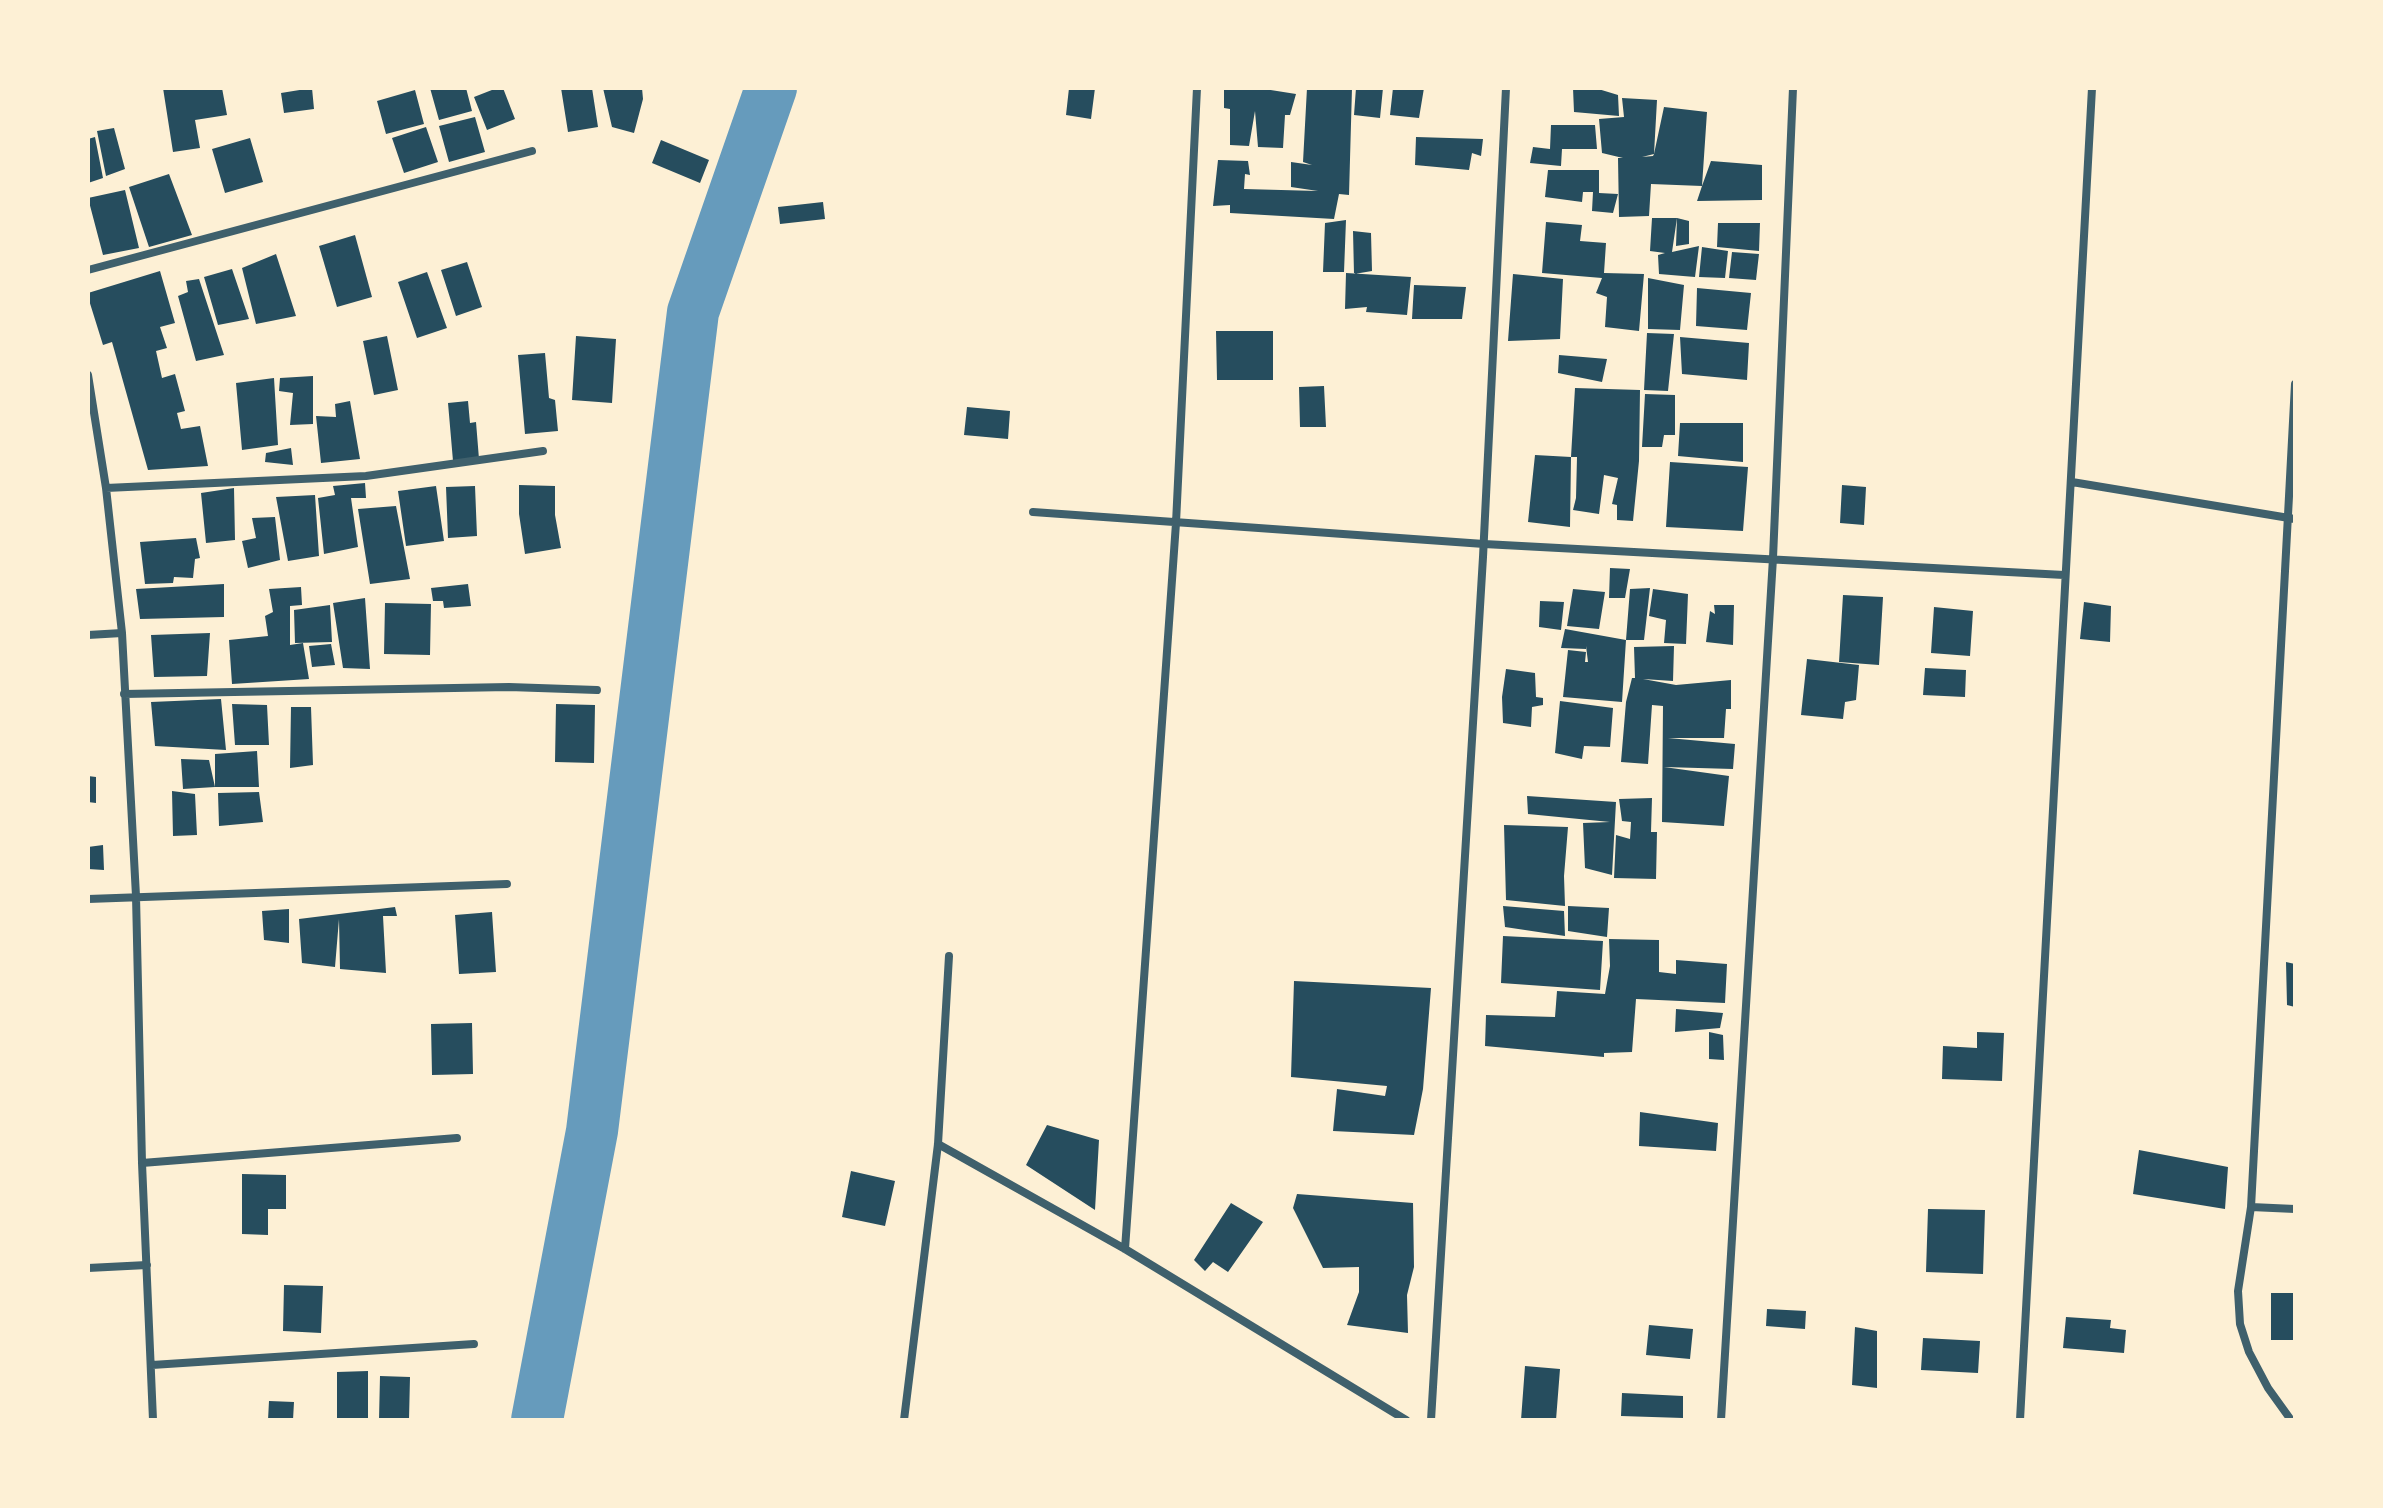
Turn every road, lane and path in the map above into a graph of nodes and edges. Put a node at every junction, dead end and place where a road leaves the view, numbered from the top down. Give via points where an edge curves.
1 (1197, 88) edge
2 (1506, 88) edge
3 (1793, 88) edge
4 (2092, 88) edge
5 (532, 151) dead end
6 (88, 270) edge
7 (88, 375) edge
8 (2295, 384) edge
9 (543, 451) dead end
10 (2072, 482) junction
11 (106, 488) junction
12 (1033, 512) dead end
13 (2292, 518) edge
14 (1176, 523) junction
15 (1484, 544) junction
16 (1773, 558) junction
17 (2064, 575) junction
18 (122, 633) junction
19 (88, 635) edge
20 (597, 690) dead end
21 (124, 694) junction
22 (507, 884) dead end
23 (136, 896) junction
24 (88, 899) edge
25 (949, 956) dead end
26 (457, 1138) dead end
27 (938, 1144) junction
28 (142, 1163) junction
29 (2251, 1207) junction
30 (2295, 1209) edge
31 (1125, 1249) junction
32 (147, 1265) junction
33 (88, 1268) edge
34 (474, 1344) dead end
35 (152, 1365) junction
36 (153, 1420) edge
37 (904, 1420) edge
38 (1406, 1420) edge
39 (1431, 1420) edge
40 (1721, 1420) edge
41 (2020, 1420) edge
42 (2291, 1420) edge

1 - 14 street
2 - 15 street
3 - 16 street
4 - 10 street
5 - 6 street
7 - 11 street
8 - 13 street
9 - 11 street via 366,476
10 - 13 street
10 - 17 street
11 - 18 street
12 - 14 street
13 - 29 street
14 - 15 street
14 - 31 street
15 - 16 street
15 - 39 street
16 - 17 street
16 - 40 street
17 - 41 street
18 - 19 street
18 - 21 street
20 - 21 street
21 - 23 street
22 - 23 street
23 - 24 street
23 - 28 street
25 - 27 street
26 - 28 street
27 - 31 street
27 - 37 street
28 - 32 street
29 - 30 street
29 - 42 street via 2238,1291 2240,1324 2268,1388
31 - 38 street
32 - 33 street
32 - 35 street
34 - 35 street
35 - 36 street

